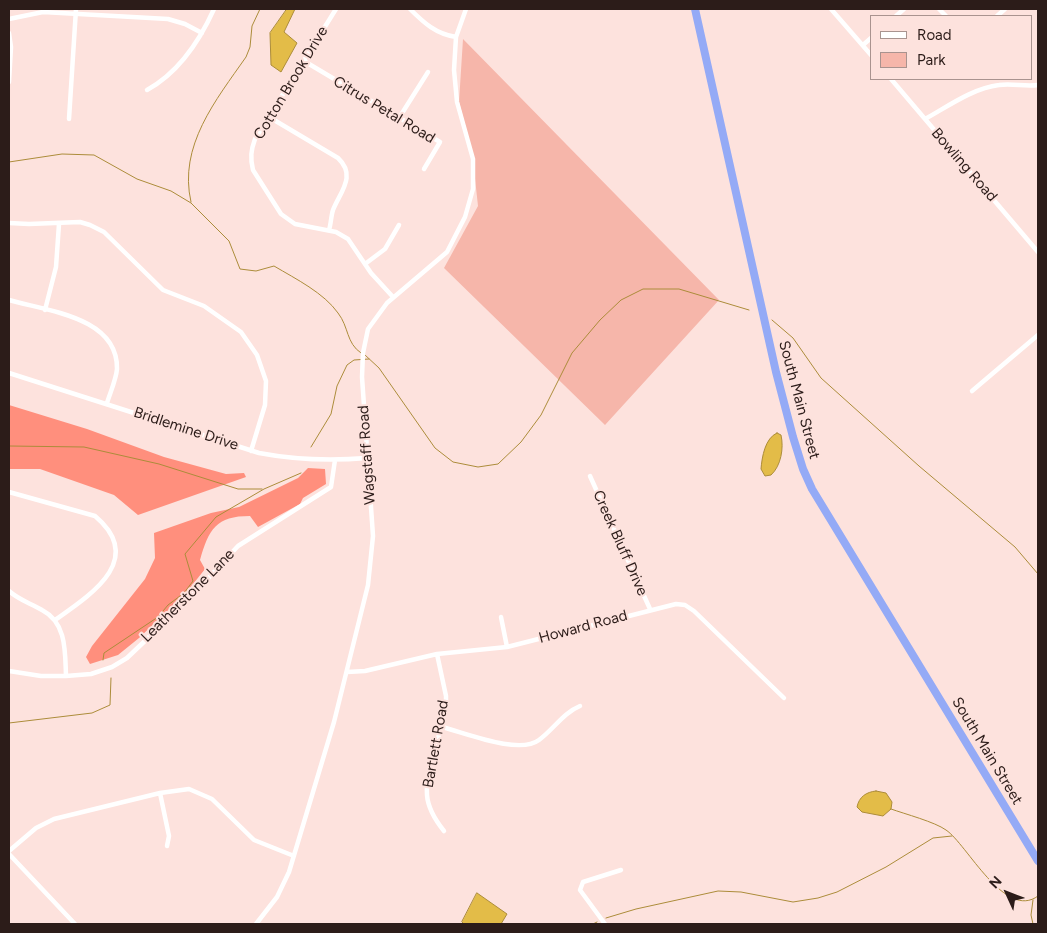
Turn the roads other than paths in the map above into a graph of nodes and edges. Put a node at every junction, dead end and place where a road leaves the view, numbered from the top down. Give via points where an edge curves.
1 (214, 9) edge
2 (336, 9) edge
3 (410, 9) edge
4 (466, 9) edge
5 (695, 9) edge
6 (831, 9) edge
7 (76, 11) edge
8 (9, 19) edge
9 (9, 33) edge
10 (202, 33) junction
11 (456, 37) junction
12 (870, 39) edge
13 (863, 45) junction
14 (870, 54) edge
15 (304, 61) junction
16 (428, 72) dead end
17 (892, 80) edge
18 (9, 82) edge
19 (1038, 84) edge
20 (147, 90) dead end
21 (269, 118) junction
22 (399, 118) junction
23 (68, 119) dead end
24 (925, 119) junction
25 (424, 168) dead end
26 (9, 223) edge
27 (58, 224) junction
28 (399, 225) dead end
29 (329, 230) junction
30 (1038, 252) edge
31 (365, 264) junction
32 (393, 297) junction
33 (9, 300) edge
34 (45, 310) junction
35 (1038, 335) edge
36 (9, 372) edge
37 (972, 390) dead end
38 (107, 403) junction
39 (251, 451) junction
40 (368, 458) junction
41 (335, 460) junction
42 (590, 476) dead end
43 (9, 492) edge
44 (9, 590) edge
45 (650, 609) junction
46 (501, 617) dead end
47 (55, 620) junction
48 (507, 647) junction
49 (437, 654) junction
50 (9, 671) edge
51 (347, 672) junction
52 (66, 676) junction
53 (784, 698) dead end
54 (580, 706) dead end
55 (442, 727) junction
56 (160, 792) junction
57 (444, 831) dead end
58 (167, 846) dead end
59 (9, 852) edge
60 (294, 856) junction
61 (1038, 861) edge
62 (621, 870) dead end
63 (75, 924) edge
64 (256, 924) edge
65 (605, 924) edge

1 - 10 street
2 - 15 street, Cotton Brook Drive
3 - 11 street via 432,29
4 - 11 street, Wagstaff Road
5 - 61 highway, South Main Street via 776,372 803,469 812,489
6 - 13 street
7 - 8 street via 44,12
7 - 10 street via 168,19
7 - 23 street
9 - 18 street
10 - 20 street via 185,57 158,84
11 - 32 street, Wagstaff Road via 455,86 473,160 474,189 465,217 447,252
12 - 13 street
13 - 14 street
15 - 21 street, Cotton Brook Drive
15 - 22 street, Citrus Petal Road
16 - 22 street
17 - 24 street, Bowling Road
19 - 24 street via 1026,87 1000,85 978,92
21 - 29 street via 338,158 345,167 345,186 332,212
21 - 29 street, Cotton Brook Drive via 252,148 253,170 281,214 295,224
22 - 25 street, Citrus Petal Road via 440,142
24 - 30 street, Bowling Road
26 - 27 street
27 - 34 street via 56,268
27 - 39 street via 80,222 98,228 163,290 204,306 250,342 262,364 266,381 265,405
28 - 31 street via 385,249
29 - 31 street, Cotton Brook Drive via 348,239
31 - 32 street, Cotton Brook Drive
32 - 40 street, Wagstaff Road via 368,329 363,353
33 - 34 street
34 - 38 street via 86,322 108,340 116,358 117,372
35 - 37 street
36 - 38 street, Bridlemine Drive
38 - 39 street, Bridlemine Drive
39 - 41 street, Bridlemine Drive via 291,459
40 - 41 street, Bridlemine Drive
40 - 51 street, Wagstaff Road via 372,554
41 - 52 street, Leatherstone Lane via 331,487 238,546 189,599 126,658 103,671
42 - 45 street, Creek Bluff Drive
43 - 47 street via 95,516 114,538 116,558 109,575
44 - 47 street via 20,601 44,611
45 - 48 street, Howard Road
45 - 53 street, Howard Road via 685,605
46 - 48 street
47 - 52 street via 64,638
48 - 49 street, Howard Road
49 - 51 street, Howard Road via 365,671
49 - 55 street, Bartlett Road via 446,696
50 - 52 street, Leatherstone Lane
51 - 60 street, Wagstaff Road
54 - 55 street via 565,715 537,742 518,746
55 - 57 street, Bartlett Road via 427,795 431,811
56 - 58 street via 169,836
56 - 59 street via 54,819 36,828
56 - 60 street via 189,789 207,795 248,836 262,845
59 - 63 street
60 - 64 street, Wagstaff Road via 277,897
62 - 65 street via 583,882 580,890

